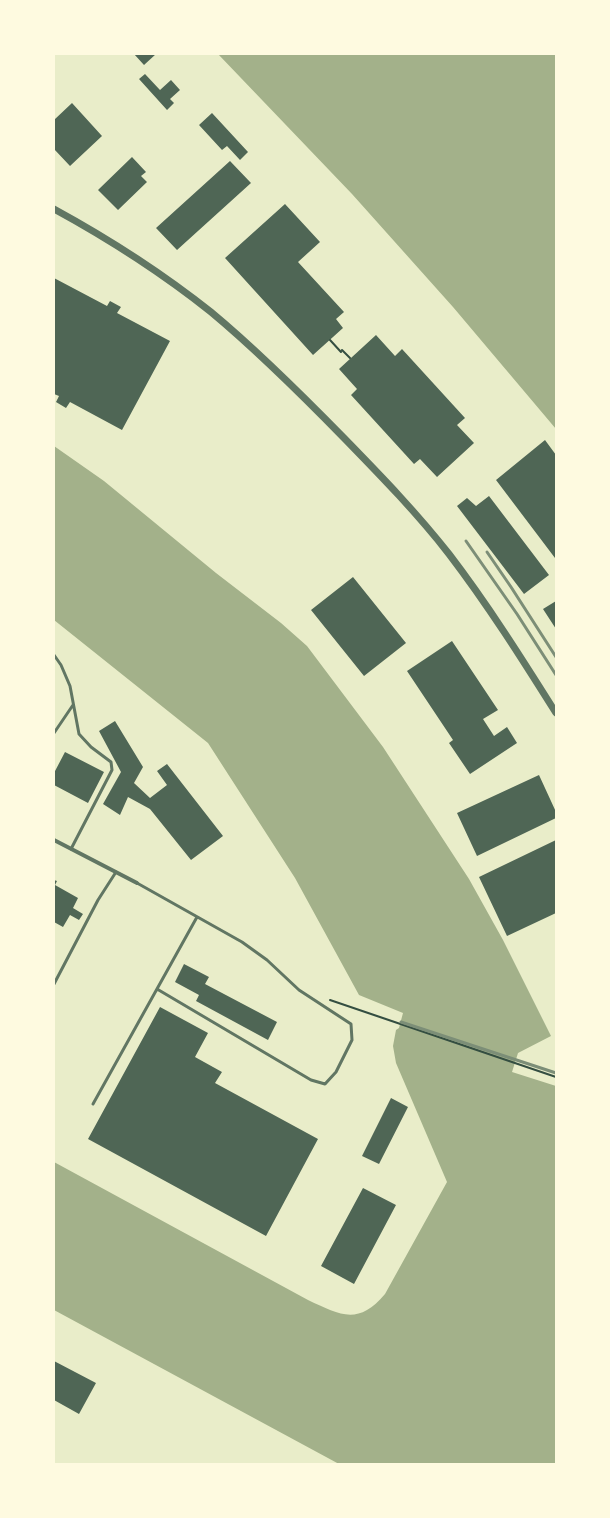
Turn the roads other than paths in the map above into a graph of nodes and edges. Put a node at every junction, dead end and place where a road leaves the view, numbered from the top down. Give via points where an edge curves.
1 (54, 209) edge
2 (54, 655) edge
3 (73, 704) junction
4 (556, 713) edge
5 (54, 733) edge
6 (54, 840) edge
7 (71, 850) junction
8 (116, 872) junction
9 (137, 883) joint
10 (197, 917) junction
11 (54, 984) edge
12 (157, 989) junction
13 (93, 1104) dead end

1 - 4 street via 135,258 210,312 321,414 401,496 449,554
2 - 3 lane via 70,686
3 - 5 lane
3 - 7 lane via 79,734 111,762 112,770
6 - 7 street
7 - 8 street
8 - 9 street
8 - 11 lane via 104,889
9 - 10 lane
10 - 12 lane
10 - 12 lane via 242,942 267,960 299,990 351,1024 352,1040 336,1072 324,1084 312,1080
12 - 13 lane

